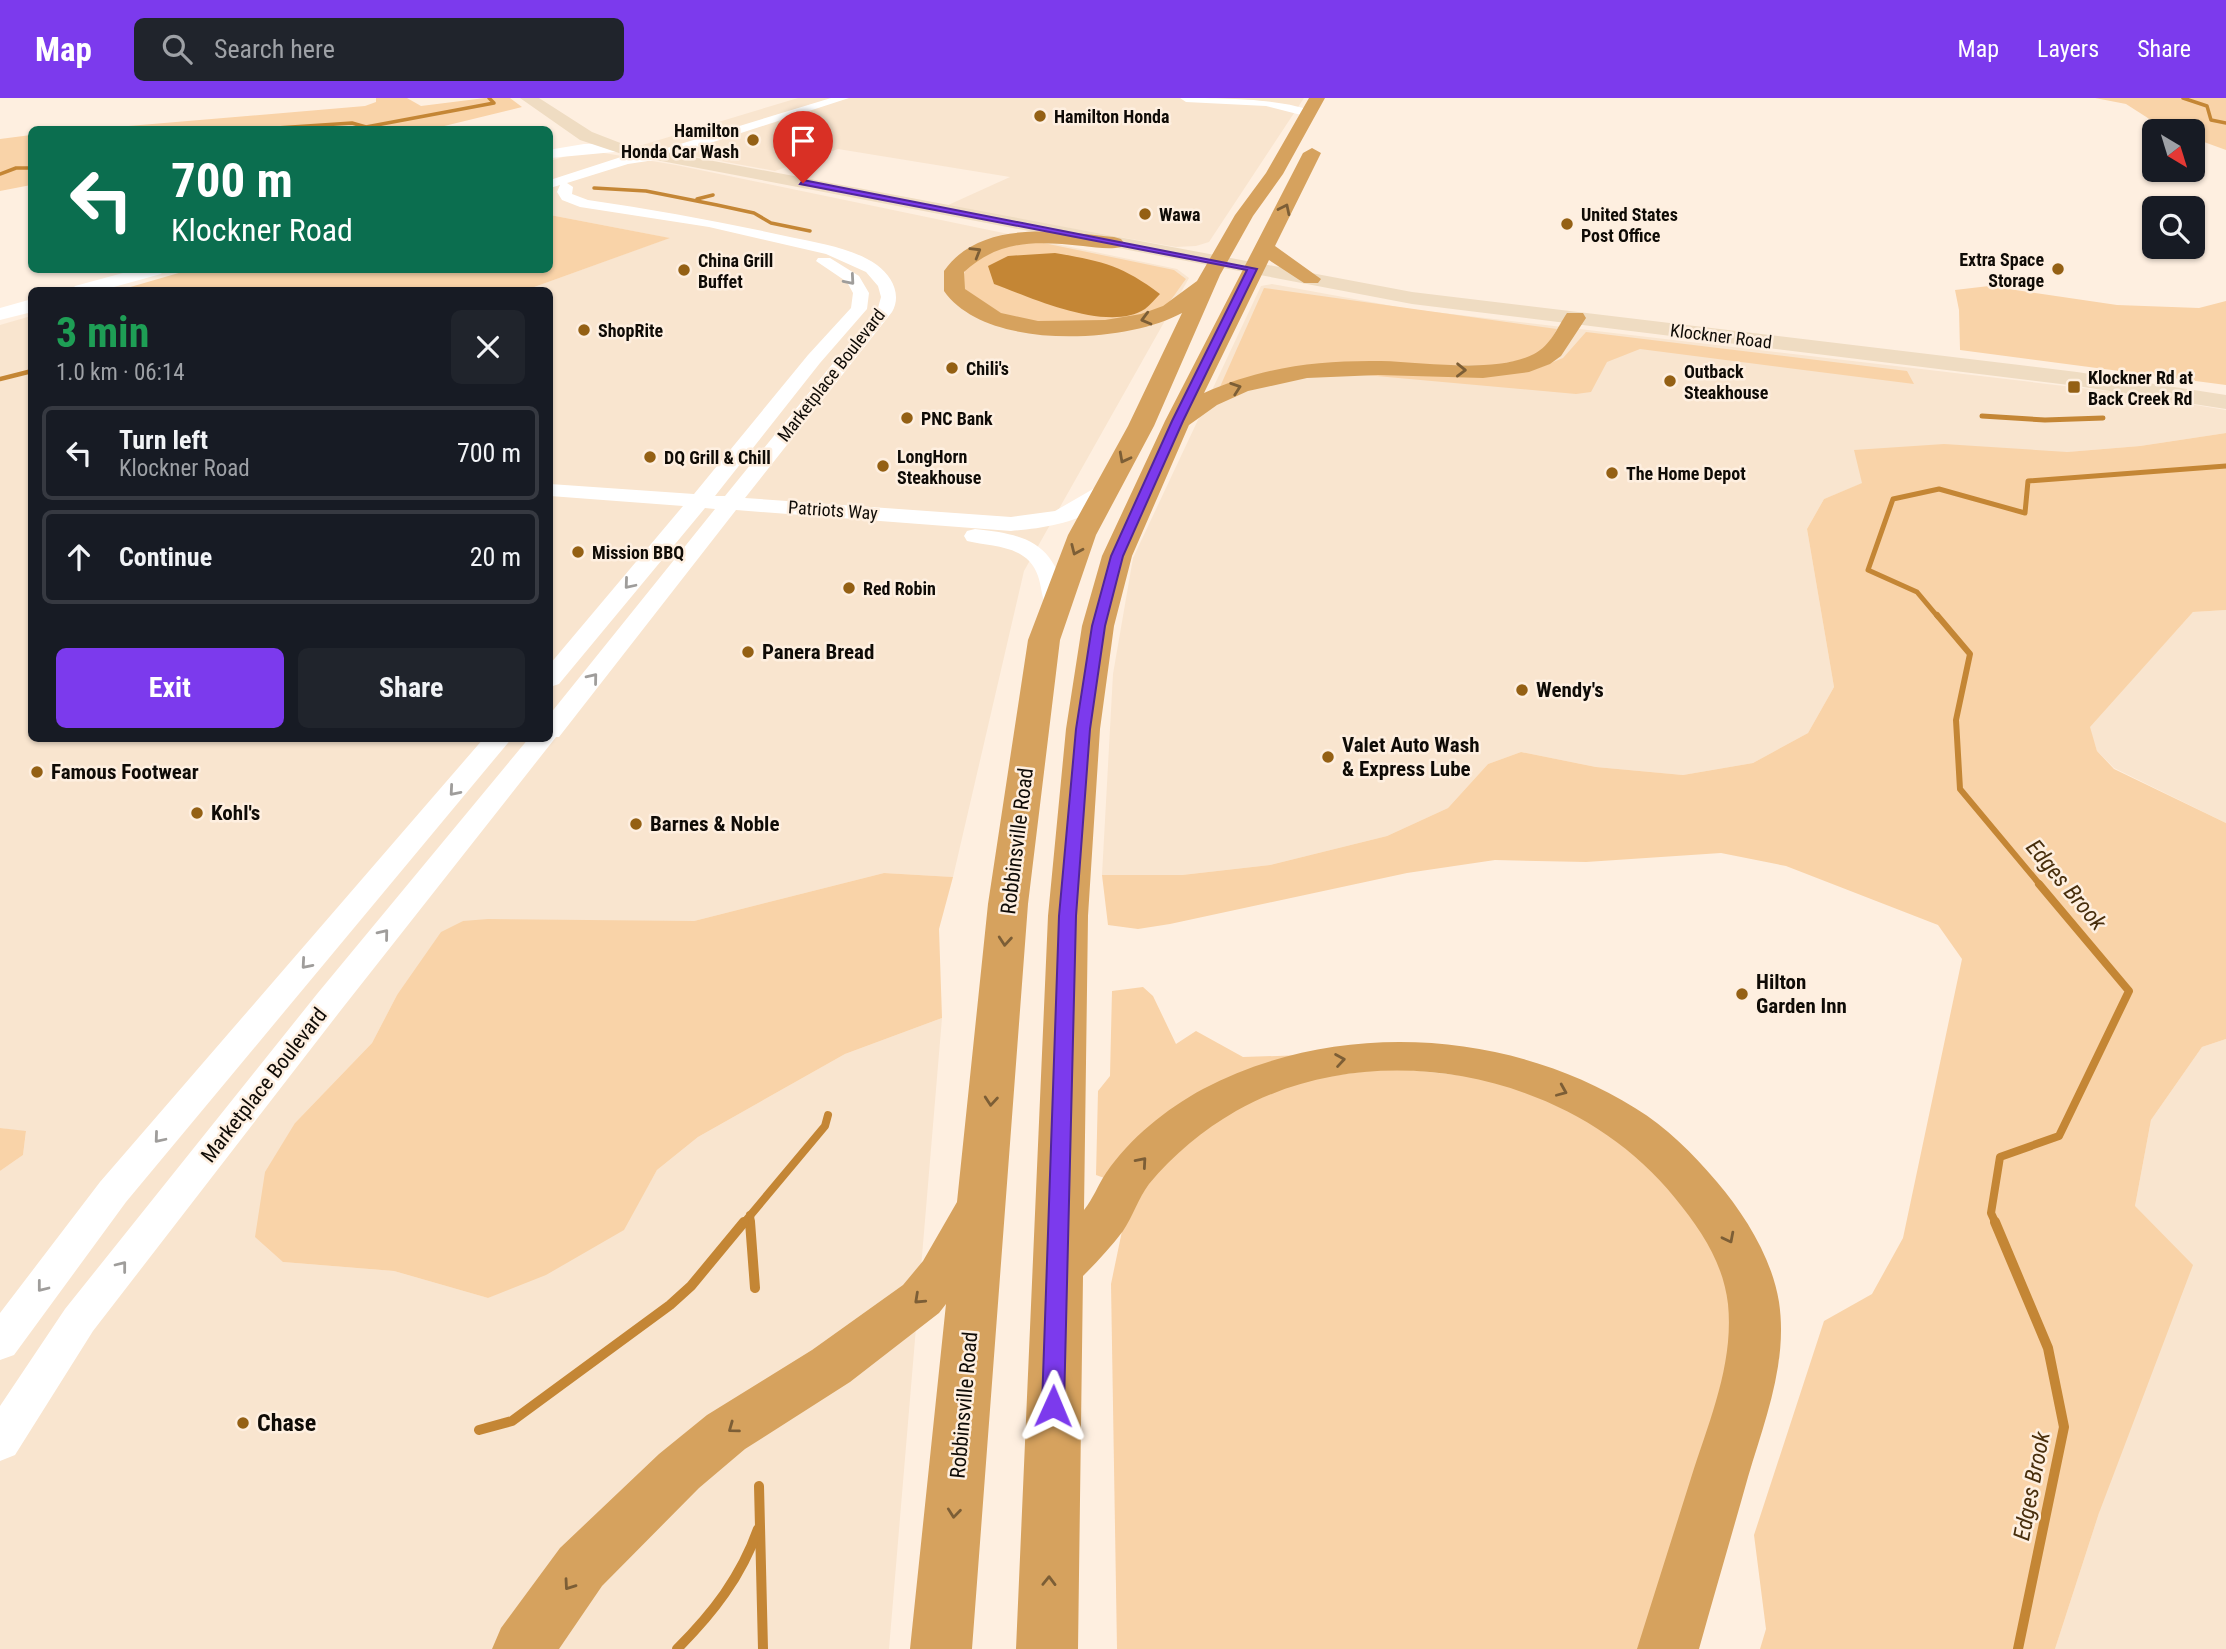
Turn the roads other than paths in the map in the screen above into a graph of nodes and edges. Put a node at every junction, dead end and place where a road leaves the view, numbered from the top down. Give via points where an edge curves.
1 (528, 98) edge
2 (843, 98) edge
3 (1186, 98) edge
4 (1319, 98) edge
5 (1310, 106) edge
6 (1328, 116) dead end
7 (1319, 137) dead end
8 (591, 139) junction
9 (619, 148) junction
10 (553, 154) edge
11 (553, 154) edge
12 (656, 156) junction
13 (553, 185) edge
14 (553, 186) edge
15 (566, 187) junction
16 (553, 206) edge
17 (1114, 243) junction
18 (1264, 248) junction
19 (1217, 262) junction
20 (1252, 269) junction
21 (143, 273) edge
22 (1311, 279) junction
23 (1205, 285) junction
24 (93, 287) edge
25 (28, 306) edge
26 (0, 314) edge
27 (1575, 318) junction
28 (2226, 401) edge
29 (1178, 421) junction
30 (1107, 489) junction
31 (553, 490) edge
32 (553, 502) edge
33 (694, 506) junction
34 (728, 509) junction
35 (1056, 603) junction
36 (553, 675) edge
37 (553, 727) edge
38 (496, 742) edge
39 (540, 742) edge
40 (982, 1201) junction
41 (1056, 1271) junction
42 (0, 1343) edge
43 (0, 1441) edge
44 (523, 1649) edge
45 (941, 1649) edge
46 (1047, 1649) edge
47 (1668, 1649) edge

1 - 8 main road, Klockner Road
2 - 12 street
3 - 5 street
4 - 5 highway, Robbinsville Road
4 - 6 highway via 1323,101 1319,112
5 - 19 highway, Robbinsville Road via 1281,164
18 -> 7 highway
8 - 9 main road, Klockner Road
8 - 10 street
9 - 11 street
9 - 12 main road, Klockner Road
12 - 13 street via 626,160
12 - 15 street via 646,164
12 - 17 main road, Klockner Road
14 - 15 street
15 - 34 street, Marketplace Boulevard via 567,197 585,204 709,223 831,251 872,269 886,285 889,297 879,319
16 -> 33 street, Marketplace Boulevard via 805,255 843,271 861,293 859,309
17 - 19 main road, Klockner Road
23 -> 17 highway via 1180,305 1152,317 1126,324 1056,328 1002,320 955,291 954,271 988,245 1044,238
18 - 20 highway
18 - 22 highway
19 - 20 main road, Klockner Road
19 - 23 highway, Robbinsville Road
20 - 22 main road, Klockner Road
20 - 29 highway
21 - 24 street
22 - 27 main road, Klockner Road via 1412,298
23 -> 30 highway, Robbinsville Road
25 - 26 street
27 - 28 main road, Klockner Road
29 -> 27 highway via 1195,406 1226,391 1269,377 1356,368 1475,370 1541,360 1556,351
29 - 41 highway via 1117,556 1098,626 1083,729 1068,916
30 - 34 street, Patriots Way via 1062,517 1011,524
30 -> 35 highway, Robbinsville Road via 1082,535
31 - 33 street, Patriots Way
32 - 33 street, Patriots Way
33 - 34 street, Patriots Way
33 -> 36 street, Marketplace Boulevard
34 - 35 street, Patriots Way via 1005,541 1041,559
37 -> 34 street, Marketplace Boulevard
35 -> 40 highway, Robbinsville Road via 1044,640 1008,904
38 -> 42 street, Marketplace Boulevard via 113,1192
43 -> 39 street, Marketplace Boulevard via 79,1320
40 -> 44 highway via 941,1275 921,1298 831,1366 726,1432 679,1471 581,1567
40 -> 45 highway, Robbinsville Road
46 -> 41 highway
41 -> 47 highway via 1105,1219 1144,1159 1177,1128 1238,1091 1307,1066 1368,1056 1445,1058 1532,1078 1612,1115 1682,1171 1706,1199 1742,1262 1753,1300 1752,1371

